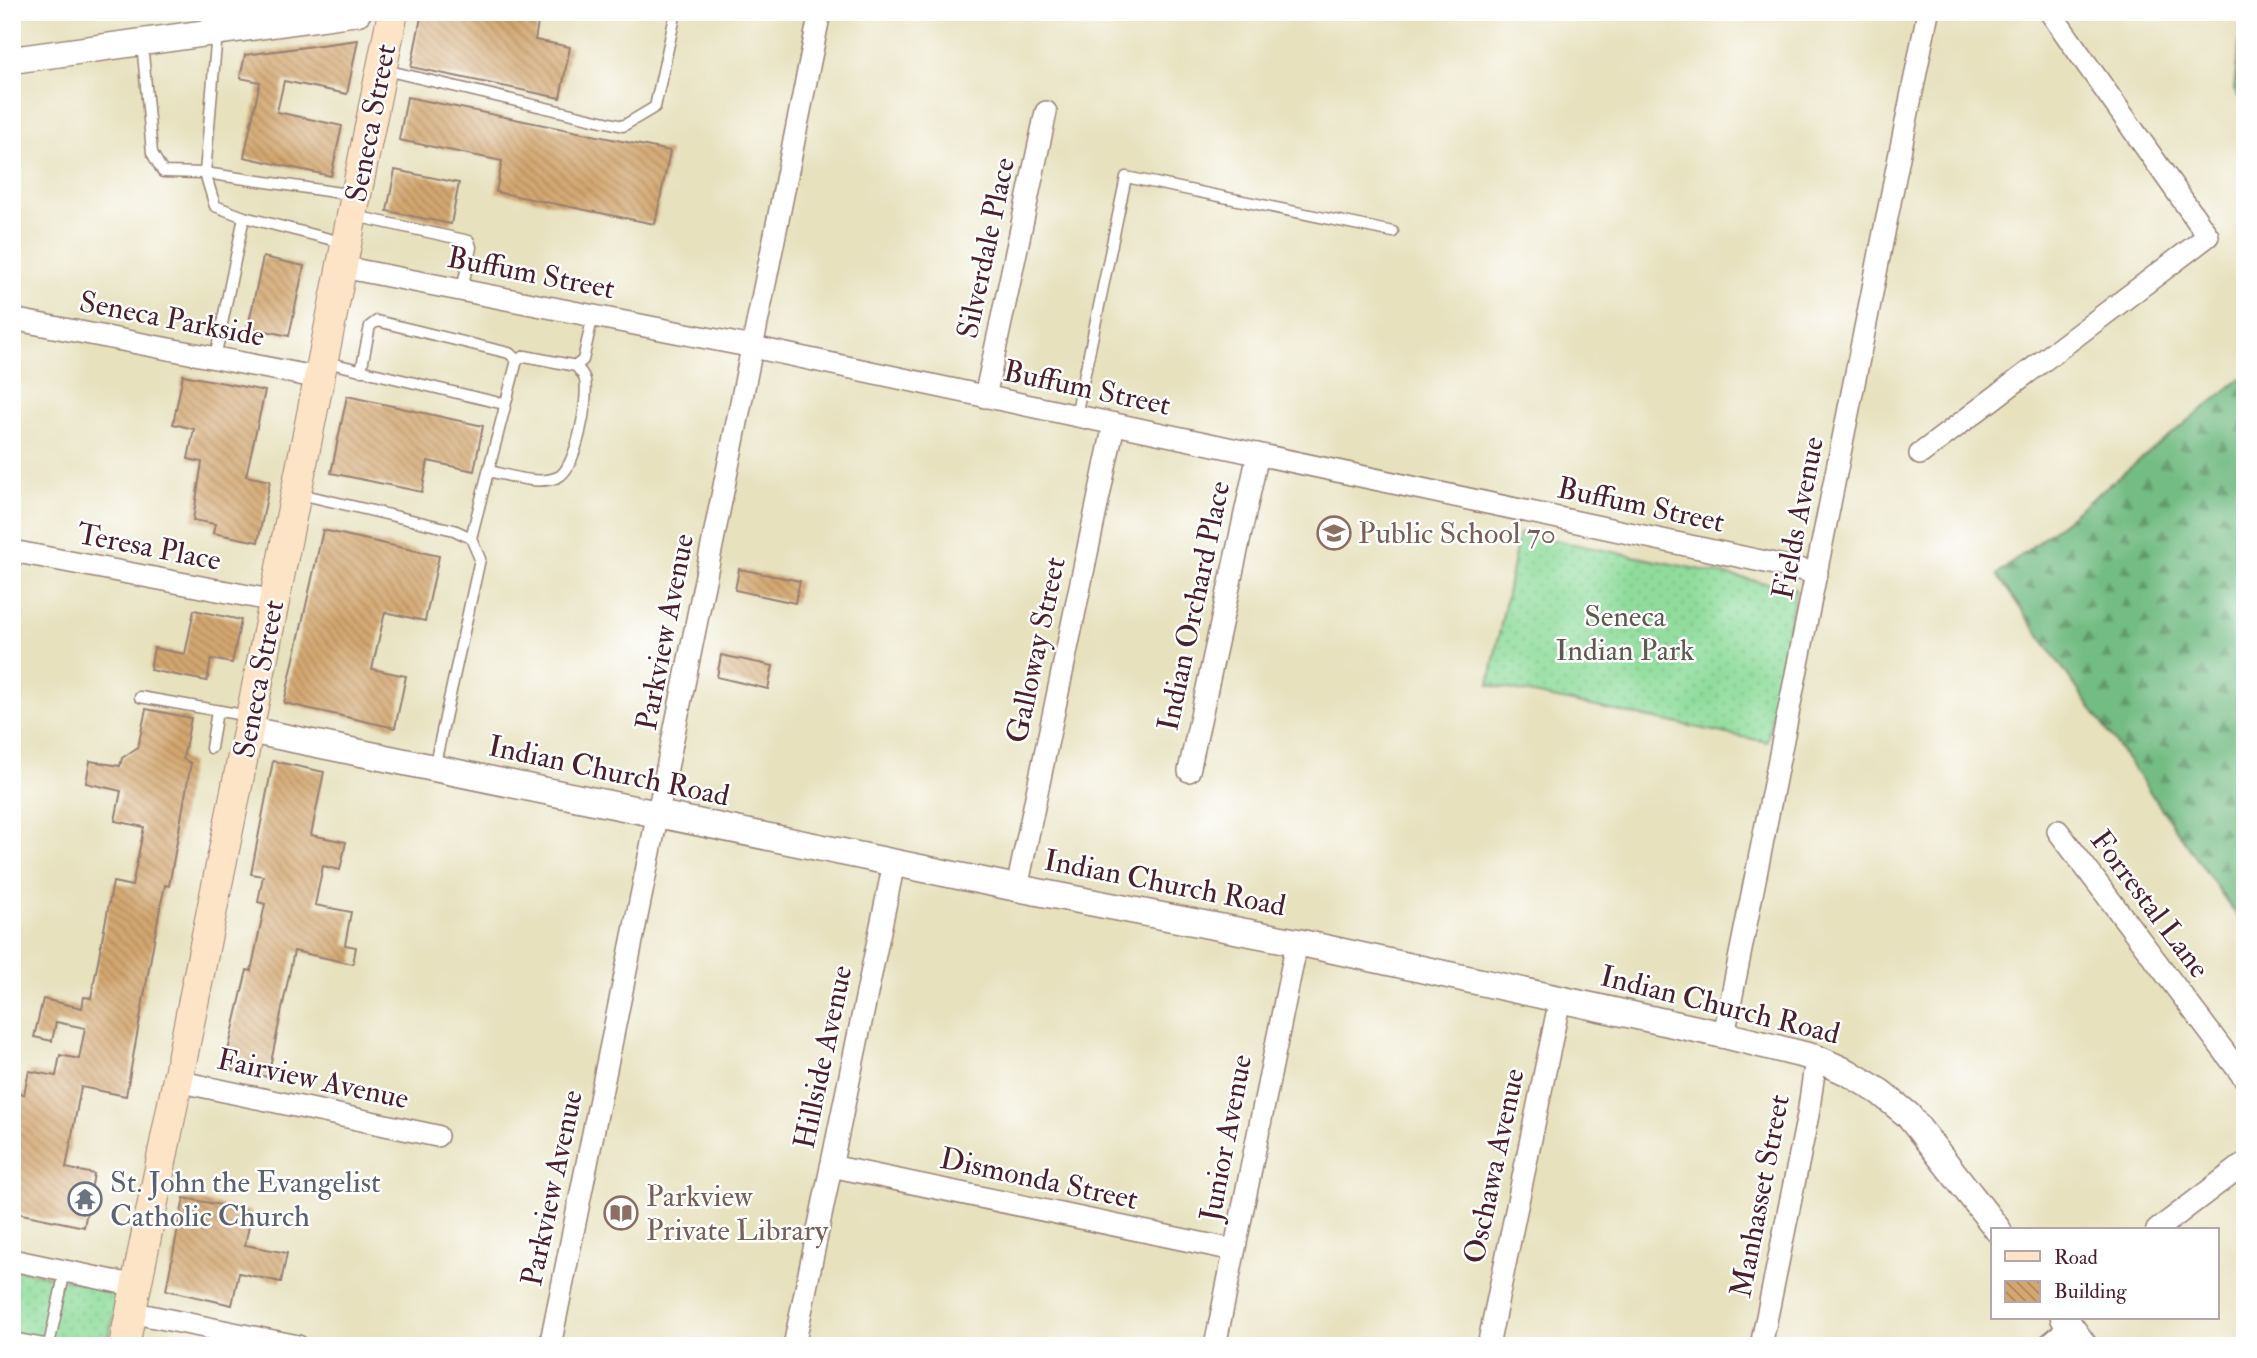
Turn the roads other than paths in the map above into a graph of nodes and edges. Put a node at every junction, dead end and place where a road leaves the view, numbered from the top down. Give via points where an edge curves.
1 (358, 12) edge
2 (393, 12) edge
3 (676, 12) edge
4 (820, 12) edge
5 (1927, 12) edge
6 (2050, 12) edge
7 (215, 22) edge
8 (142, 42) junction
9 (12, 60) edge
10 (382, 69) junction
11 (1046, 112) dead end
12 (205, 173) junction
13 (244, 216) junction
14 (349, 230) junction
15 (1394, 232) dead end
16 (462, 290) junction
17 (593, 315) junction
18 (12, 319) edge
19 (753, 347) junction
20 (215, 358) junction
21 (517, 360) junction
22 (576, 366) junction
23 (321, 370) junction
24 (361, 371) junction
25 (985, 397) junction
26 (504, 404) junction
27 (1076, 416) junction
28 (1114, 425) junction
29 (1258, 454) junction
30 (1920, 454) dead end
31 (488, 471) junction
32 (297, 493) junction
33 (471, 538) junction
34 (12, 551) edge
35 (1818, 573) junction
36 (275, 601) junction
37 (140, 697) dead end
38 (217, 711) junction
39 (250, 723) junction
40 (211, 748) dead end
41 (434, 768) junction
42 (1189, 771) dead end
43 (660, 815) junction
44 (2058, 831) dead end
45 (894, 863) junction
46 (1017, 888) junction
47 (1297, 942) junction
48 (1560, 999) junction
49 (1724, 1035) junction
50 (1816, 1058) junction
51 (2245, 1079) edge
52 (177, 1081) junction
53 (437, 1136) dead end
54 (2245, 1163) edge
55 (831, 1166) junction
56 (1996, 1228) edge
57 (2160, 1228) edge
58 (1234, 1250) junction
59 (12, 1260) edge
60 (65, 1271) junction
61 (134, 1299) junction
62 (2073, 1330) edge
63 (12, 1338) edge
64 (124, 1346) edge
65 (298, 1346) edge
66 (550, 1346) edge
67 (794, 1346) edge
68 (1216, 1346) edge
69 (1488, 1346) edge
70 (1760, 1346) edge
71 (2047, 1346) edge

1 - 7 street
2 - 10 main road, Seneca Street
3 - 10 lane via 655,107 623,126
4 - 19 street, Parkview Avenue
5 - 35 street, Fields Avenue
6 - 30 street via 2208,236
7 - 8 street
7 - 12 lane
8 - 9 street
8 - 12 lane via 152,153 163,172
10 - 14 main road, Seneca Street
11 - 25 street, Silverdale Place
12 - 13 lane via 215,206
12 - 14 lane via 232,175
13 - 14 lane
13 - 20 lane
14 - 16 street, Buffum Street
14 - 16 lane via 469,242
14 - 23 main road, Seneca Street
15 - 27 lane via 1126,177
16 - 17 street, Buffum Street
17 - 19 street, Buffum Street
17 - 22 lane via 583,360
18 - 20 street, Seneca Parkside
19 - 25 street, Buffum Street
19 - 43 street, Parkview Avenue
20 - 23 street, Seneca Parkside
21 - 22 lane via 525,356
21 - 24 lane via 509,353 377,321 370,326
21 - 26 lane
22 - 31 lane via 585,379 585,402 572,463 561,476 544,481
23 - 24 lane
23 - 32 main road, Seneca Street
24 - 26 lane
25 - 27 street, Buffum Street
26 - 31 lane
27 - 28 street, Buffum Street
28 - 29 street, Buffum Street
28 - 46 street, Galloway Street
29 - 35 street, Buffum Street
29 - 42 street, Indian Orchard Place
31 - 33 lane
32 - 33 lane
32 - 36 main road, Seneca Street
33 - 41 lane via 480,559
34 - 36 street, Teresa Place
35 - 49 street, Fields Avenue
36 - 39 main road, Seneca Street
37 - 38 lane
38 - 39 lane
38 - 40 lane
39 - 41 street, Indian Church Road
39 - 52 main road, Seneca Street
41 - 43 street, Indian Church Road
43 - 45 street, Indian Church Road
43 - 66 street, Parkview Avenue
44 - 51 street, Forrestal Lane
45 - 46 street, Indian Church Road
45 - 55 street, Hillside Avenue
46 - 47 street, Indian Church Road
47 - 48 street, Indian Church Road
47 - 58 street, Junior Avenue
48 - 49 street, Indian Church Road
48 - 69 street, Oschawa Avenue
49 - 50 street, Indian Church Road
50 - 56 street, Indian Church Road via 1880,1091 1908,1115
50 - 70 street, Manhasset Street
52 - 53 street, Fairview Avenue
52 - 61 main road, Seneca Street
54 - 57 street
55 - 58 street, Dismonda Street
55 - 67 street, Hillside Avenue
58 - 68 street, Junior Avenue
59 - 60 street
60 - 61 street
60 - 63 lane via 49,1345
61 - 64 main road, Seneca Street
61 - 65 street
62 - 71 street

